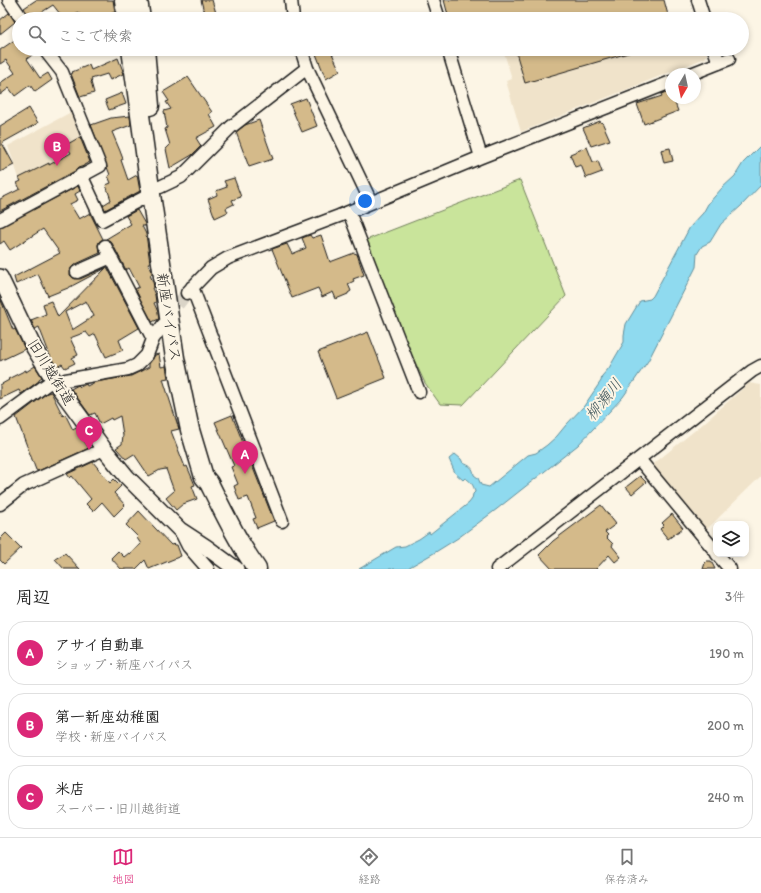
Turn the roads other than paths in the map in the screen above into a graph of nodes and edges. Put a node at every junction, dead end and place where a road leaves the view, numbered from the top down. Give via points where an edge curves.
1 (9, 0) edge
2 (124, 0) edge
3 (138, 0) edge
4 (291, 0) edge
5 (433, 0) edge
6 (698, 0) edge
7 (17, 12) edge
8 (126, 12) edge
9 (140, 12) edge
10 (292, 12) edge
11 (437, 12) edge
12 (702, 12) edge
13 (49, 56) edge
14 (132, 56) edge
15 (146, 56) edge
16 (303, 56) edge
17 (450, 56) edge
18 (720, 56) edge
19 (307, 68) junction
20 (701, 70) edge
21 (665, 84) edge
22 (481, 157) junction
23 (81, 175) junction
24 (156, 190) junction
25 (371, 202) junction
26 (349, 212) junction
27 (0, 220) edge
28 (105, 246) dead end
29 (111, 257) junction
30 (77, 272) dead end
31 (0, 277) edge
32 (163, 325) tunnel mouth
33 (152, 339) junction
34 (761, 366) edge
35 (55, 382) junction
36 (419, 392) dead end
37 (0, 419) edge
38 (104, 449) junction
39 (639, 459) junction
40 (204, 477) junction
41 (0, 504) edge
42 (282, 521) dead end
43 (180, 530) junction
44 (713, 548) edge
45 (720, 557) edge
46 (208, 569) edge
47 (236, 569) edge
48 (243, 569) edge
49 (258, 569) edge
50 (267, 569) edge
51 (497, 569) edge
52 (730, 569) edge

1 - 7 street
2 - 8 highway
3 - 9 highway
4 - 10 street
5 - 11 street
6 - 12 street
13 - 23 street via 62,72 100,166
14 - 24 highway, 新座バイパス
15 - 24 highway, 新座バイパス
16 - 19 street
17 - 22 street
18 - 20 street via 724,61
19 - 24 street via 231,127 181,177
19 - 25 street
21 - 22 street
22 - 25 street
23 - 24 street via 102,220
23 - 27 street
24 - 40 highway, 新座バイパス via 175,358 190,430
24 - 50 highway, 新座バイパス via 185,354 202,433 229,502
25 - 26 street
26 - 36 street
26 - 42 street via 228,258 211,268 189,290
28 - 29 street
29 - 30 street
29 - 33 street
31 - 35 main road, 旧川越街道 via 34,348
32 - 33 street
33 - 35 street via 147,354 138,365
34 - 39 street
35 - 37 street
35 - 38 main road, 旧川越街道
38 - 41 street via 24,485
38 - 43 main road, 旧川越街道 via 127,477
39 - 44 street
39 - 51 street
40 - 48 highway via 205,486
40 - 49 highway, 新座バイパス via 246,553
43 - 46 street via 188,546
43 - 47 main road, 旧川越街道
45 - 52 street

